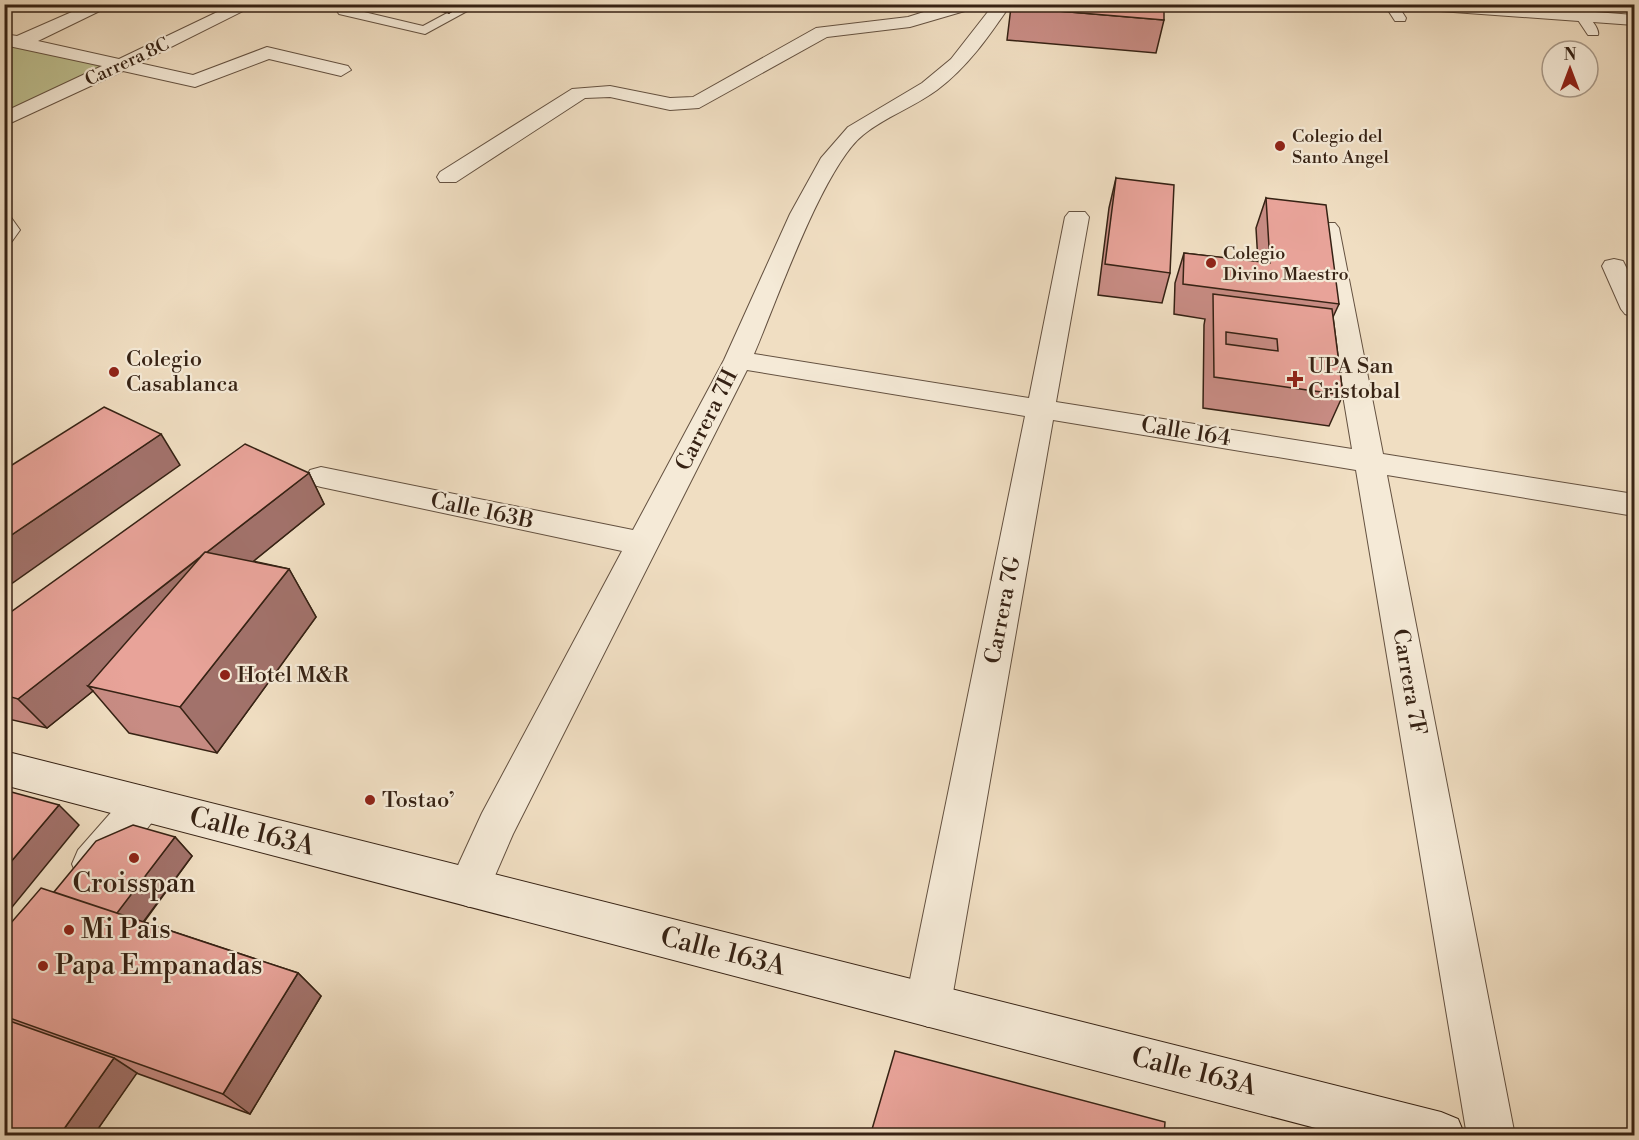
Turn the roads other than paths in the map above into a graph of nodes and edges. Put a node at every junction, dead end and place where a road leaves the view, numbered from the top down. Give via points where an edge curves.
1 (106, 4) edge
2 (249, 4) edge
3 (474, 4) edge
4 (969, 4) edge
5 (1003, 4) edge
6 (1390, 4) edge
7 (343, 11) dead end
8 (1406, 11) edge
9 (1582, 16) junction
10 (1635, 20) edge
11 (1593, 32) dead end
12 (12, 41) edge
13 (121, 65) junction
14 (341, 70) dead end
15 (4, 120) edge
16 (448, 177) dead end
17 (1077, 217) dead end
18 (4, 220) edge
19 (1327, 228) edge
20 (4, 240) edge
21 (1614, 266) dead end
22 (1635, 309) edge
23 (738, 360) junction
24 (1040, 408) junction
25 (1370, 462) junction
26 (321, 477) dead end
27 (1635, 505) edge
28 (643, 544) junction
29 (4, 768) edge
30 (143, 804) junction
31 (469, 887) junction
32 (69, 893) edge
33 (928, 1004) junction
34 (1441, 1136) edge
35 (1491, 1136) edge

1 - 12 street
2 - 13 street, Carrera 8C
3 - 7 lane via 425,30
4 - 16 street via 910,22 822,32 686,106 614,90 579,93
5 - 23 street, Carrera 7H via 958,63 929,87 855,131 832,158 802,214
6 - 8 lane
8 - 9 street
9 - 10 street
9 - 11 lane
12 - 13 street
13 - 14 street via 195,81 267,54
13 - 15 street, Carrera 8C
17 - 24 street, Carrera 7G
18 - 20 lane via 11,230
19 - 25 street, Carrera 7F
21 - 22 street
23 - 24 street, Calle 164
23 - 28 street, Carrera 7H
24 - 25 street, Calle 164
24 - 33 street, Carrera 7G
25 - 27 street, Calle 164
25 - 35 street, Carrera 7F
26 - 28 street, Calle 163B
28 - 31 street, Carrera 7H via 496,826
29 - 30 street, Calle 163A
30 - 31 street, Calle 163A
30 - 32 street
31 - 33 street, Calle 163A
33 - 34 street, Calle 163A

